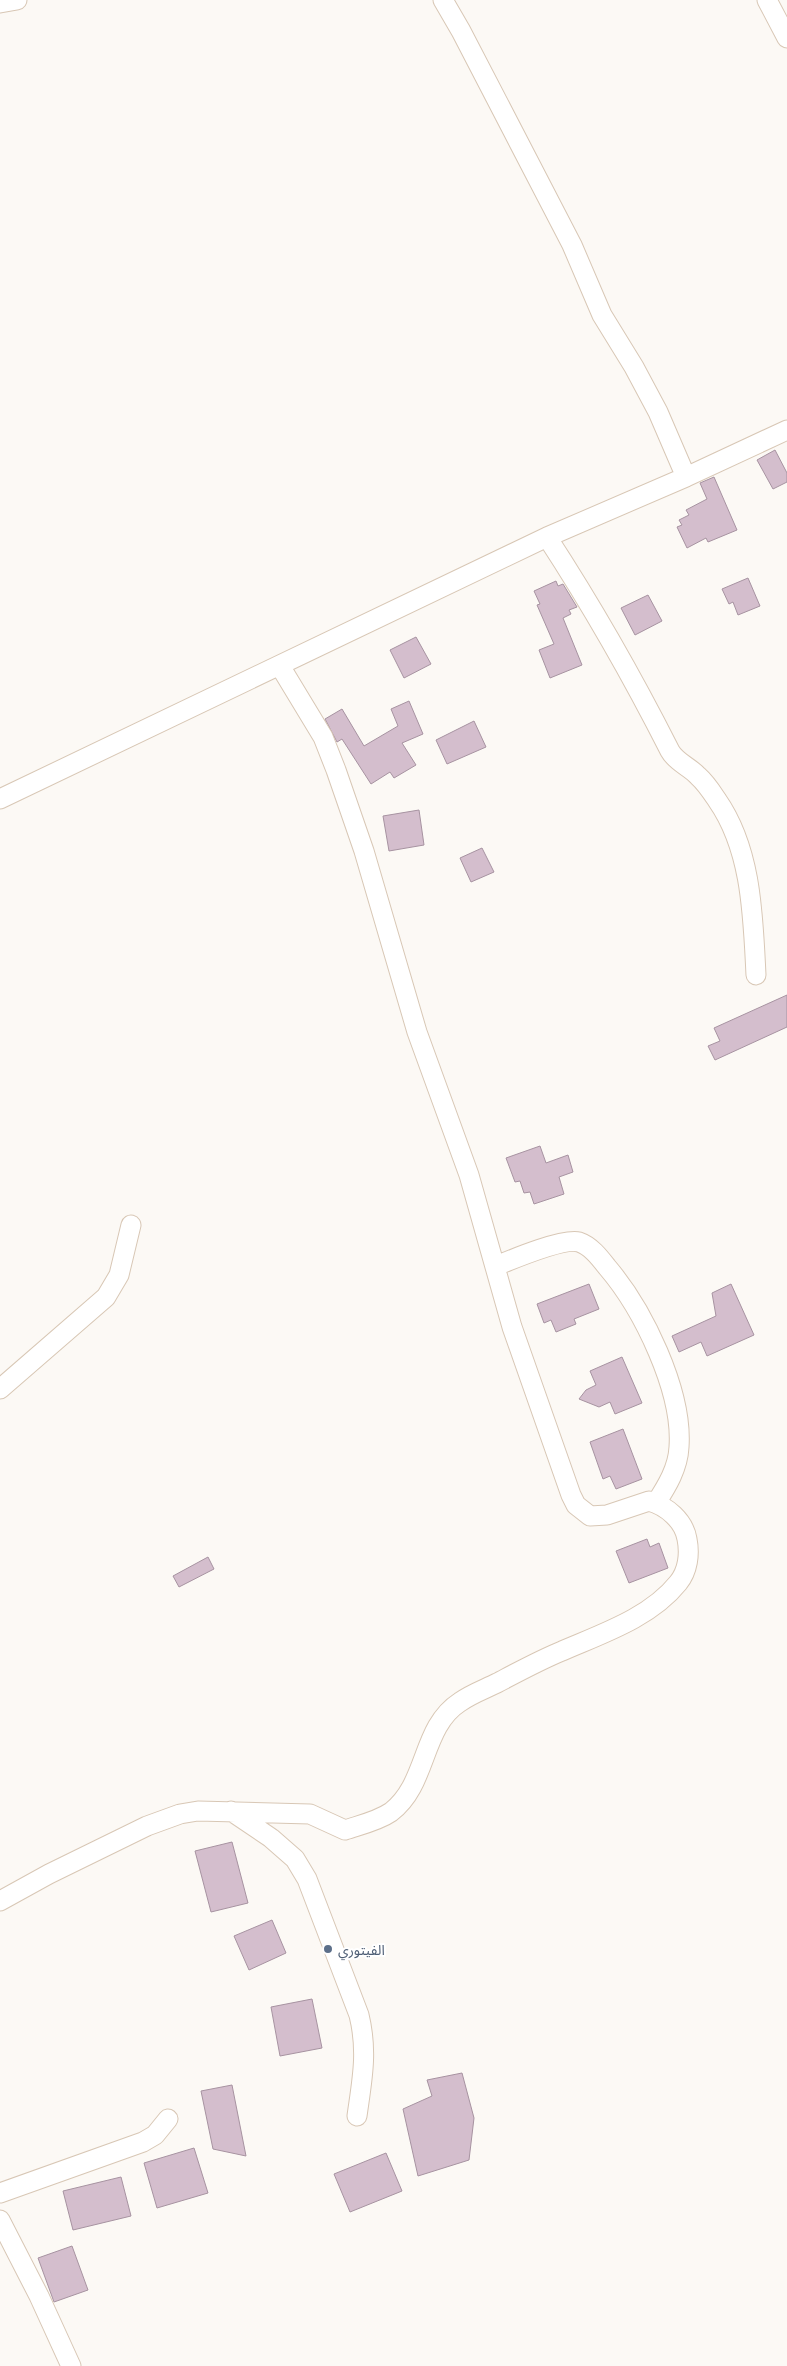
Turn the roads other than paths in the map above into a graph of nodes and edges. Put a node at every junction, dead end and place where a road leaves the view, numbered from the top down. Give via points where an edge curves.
1 (17, 0) edge
2 (443, 0) edge
3 (767, 0) edge
4 (0, 3) edge
5 (787, 38) edge
6 (787, 430) edge
7 (686, 477) junction
8 (547, 537) junction
9 (280, 666) junction
10 (0, 799) edge
11 (756, 975) dead end
12 (131, 1225) dead end
13 (496, 1266) junction
14 (0, 1388) edge
15 (656, 1503) junction
16 (231, 1811) junction
17 (0, 1902) edge
18 (357, 2116) dead end
19 (168, 2119) dead end
20 (0, 2194) edge
21 (1, 2224) edge
22 (71, 2366) edge

1 - 4 street
2 - 7 street via 572,245 602,315 658,412
3 - 5 street
6 - 7 street
7 - 8 street
8 - 9 street
8 - 11 street via 661,729 671,752 698,775 728,817 752,902
9 - 10 street
9 - 13 street via 323,737 336,770 364,851 417,1032 469,1175
12 - 14 street via 119,1275 106,1297
13 - 15 street via 512,1327 576,1505 590,1516 599,1516 641,1502
13 - 15 street via 546,1248 571,1242 582,1243 596,1254 638,1309 657,1349 678,1417 679,1449 675,1467 669,1484
15 - 16 street via 672,1514 687,1538 687,1562 680,1582 649,1608 624,1623 528,1667 446,1712 405,1799 390,1813 345,1830 310,1814
16 - 17 street via 180,1814 146,1826
16 - 18 street via 295,1859 307,1879 359,2015 364,2037 365,2058
19 - 20 street via 155,2135 143,2142
21 - 22 street

